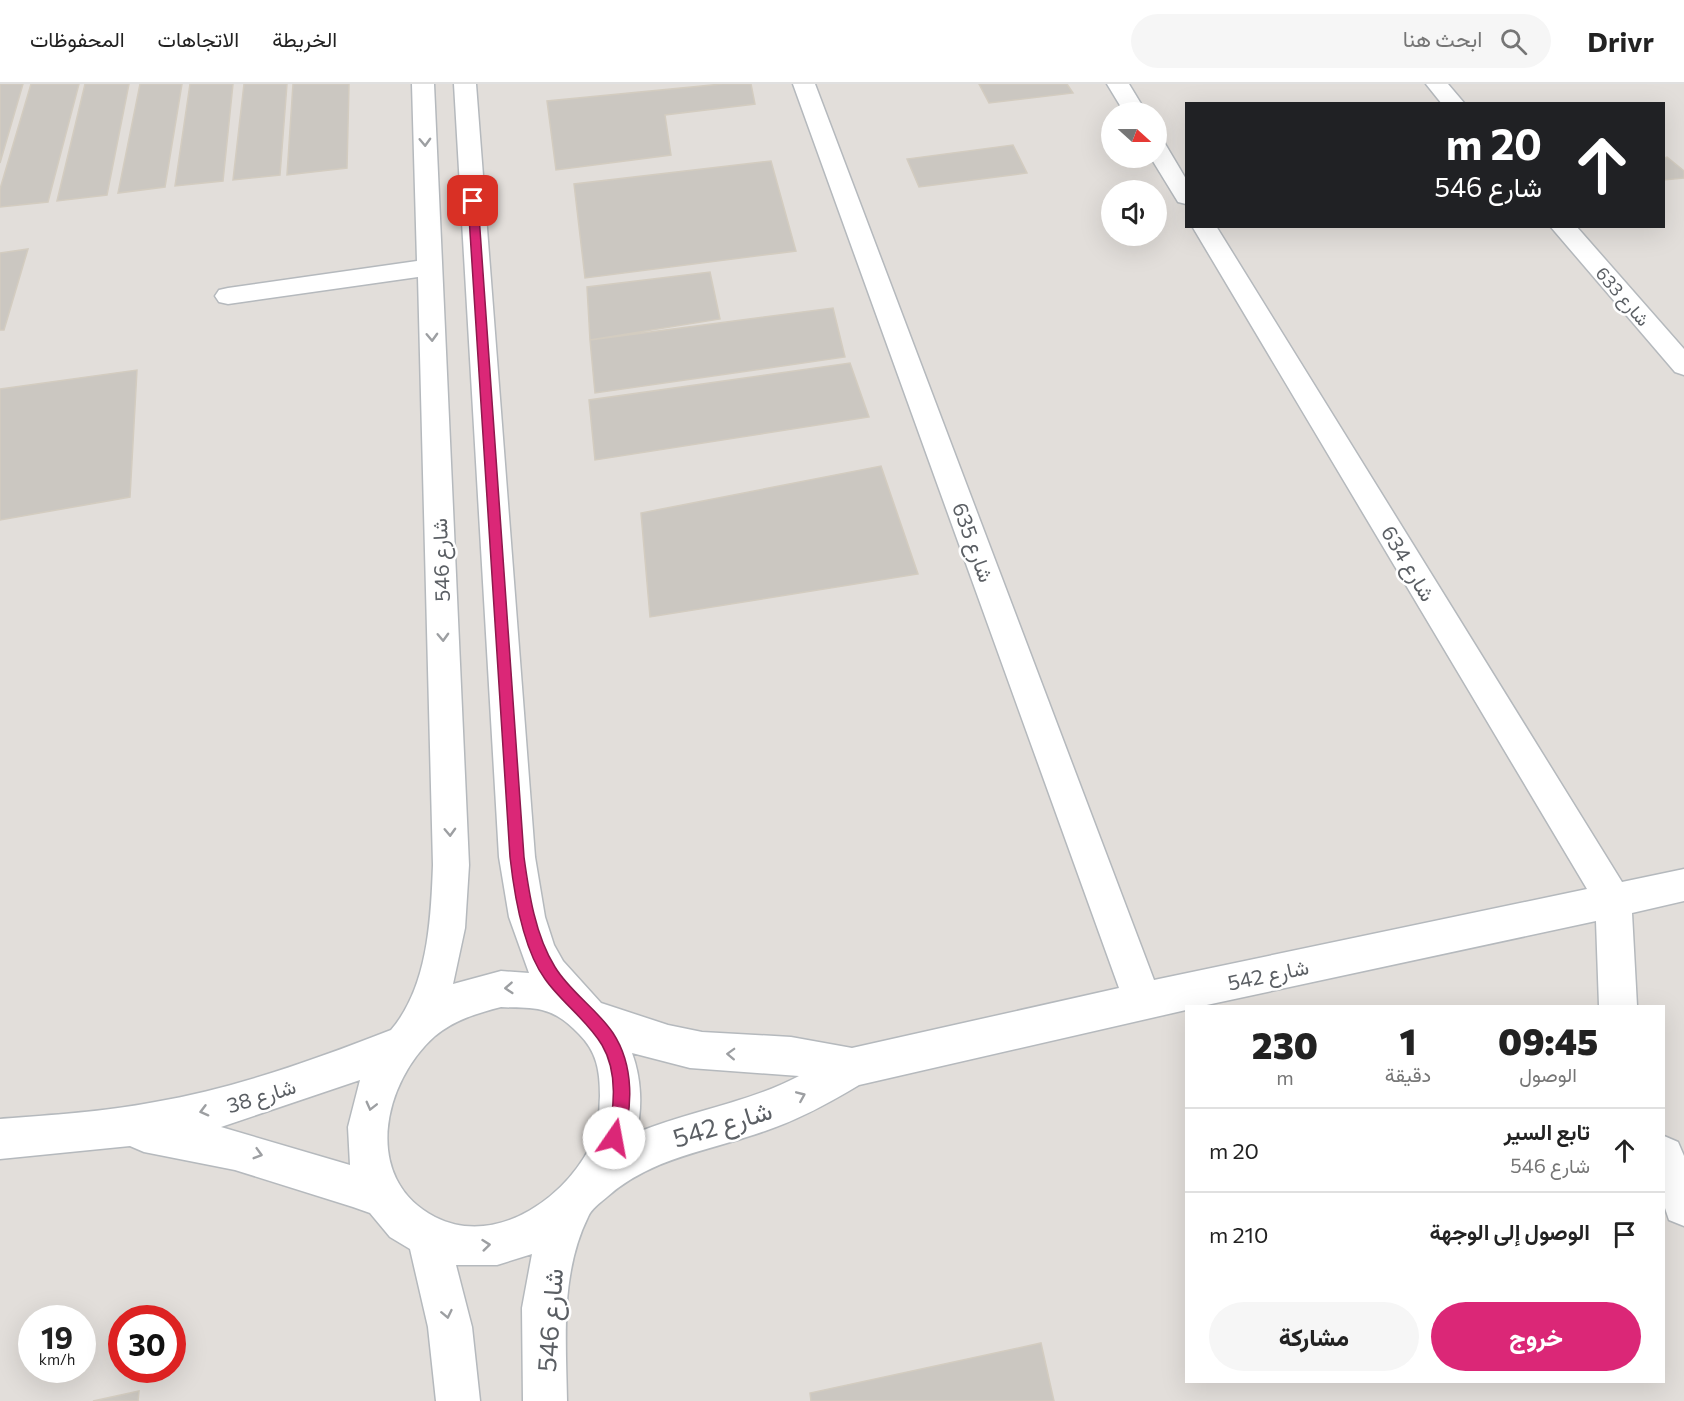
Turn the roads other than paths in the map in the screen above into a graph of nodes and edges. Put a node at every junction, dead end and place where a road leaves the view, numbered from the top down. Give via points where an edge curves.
1 (423, 84) edge
2 (465, 84) edge
3 (804, 84) edge
4 (1118, 84) edge
5 (1437, 84) edge
6 (1129, 102) edge
7 (1452, 102) edge
8 (1167, 165) edge
9 (1185, 195) edge
10 (1205, 228) edge
11 (1564, 228) edge
12 (430, 267) junction
13 (228, 296) dead end
14 (1684, 366) edge
15 (1684, 885) edge
16 (1613, 900) junction
17 (1143, 1001) junction
18 (1618, 1005) edge
19 (584, 1011) junction
20 (406, 1038) junction
21 (852, 1067) junction
22 (118, 1128) junction
23 (0, 1139) edge
24 (1665, 1158) edge
25 (582, 1194) junction
26 (382, 1198) junction
27 (1684, 1205) edge
28 (428, 1237) junction
29 (458, 1401) edge
30 (545, 1401) edge

1 -> 12 street, شارع 546
2 - 19 street via 522,896 549,973
3 - 17 street, شارع 635
4 - 6 street
5 - 7 street
8 - 9 street
10 - 16 street, شارع 634
11 - 14 street, شارع 633
12 - 13 street
12 -> 20 street, شارع 546 via 451,904 435,989
15 - 16 street, شارع 542
16 - 17 street, شارع 542
16 - 18 street
17 - 21 street, شارع 542
19 -> 20 street, شارع 542 via 547,991 513,986 479,991 445,1006
21 -> 19 street, شارع 542 via 769,1054 680,1048 634,1036
19 - 25 street via 608,1039 618,1065 622,1093 619,1123 609,1153
20 -> 22 street, شارع 38 via 261,1096 190,1115
20 -> 26 street, شارع 546 via 381,1074 370,1106 366,1138 370,1170
25 -> 21 street, شارع 542 via 632,1156 674,1137 765,1112
22 - 23 street, شارع 38
22 -> 26 street, شارع 38 via 254,1153
24 - 27 street
28 -> 25 street, شارع 542 via 455,1245 485,1246 516,1239 545,1226
25 - 30 street, شارع 546 via 553,1255 544,1308
26 - 28 street, شارع 542 via 402,1221
28 -> 29 street via 450,1327

